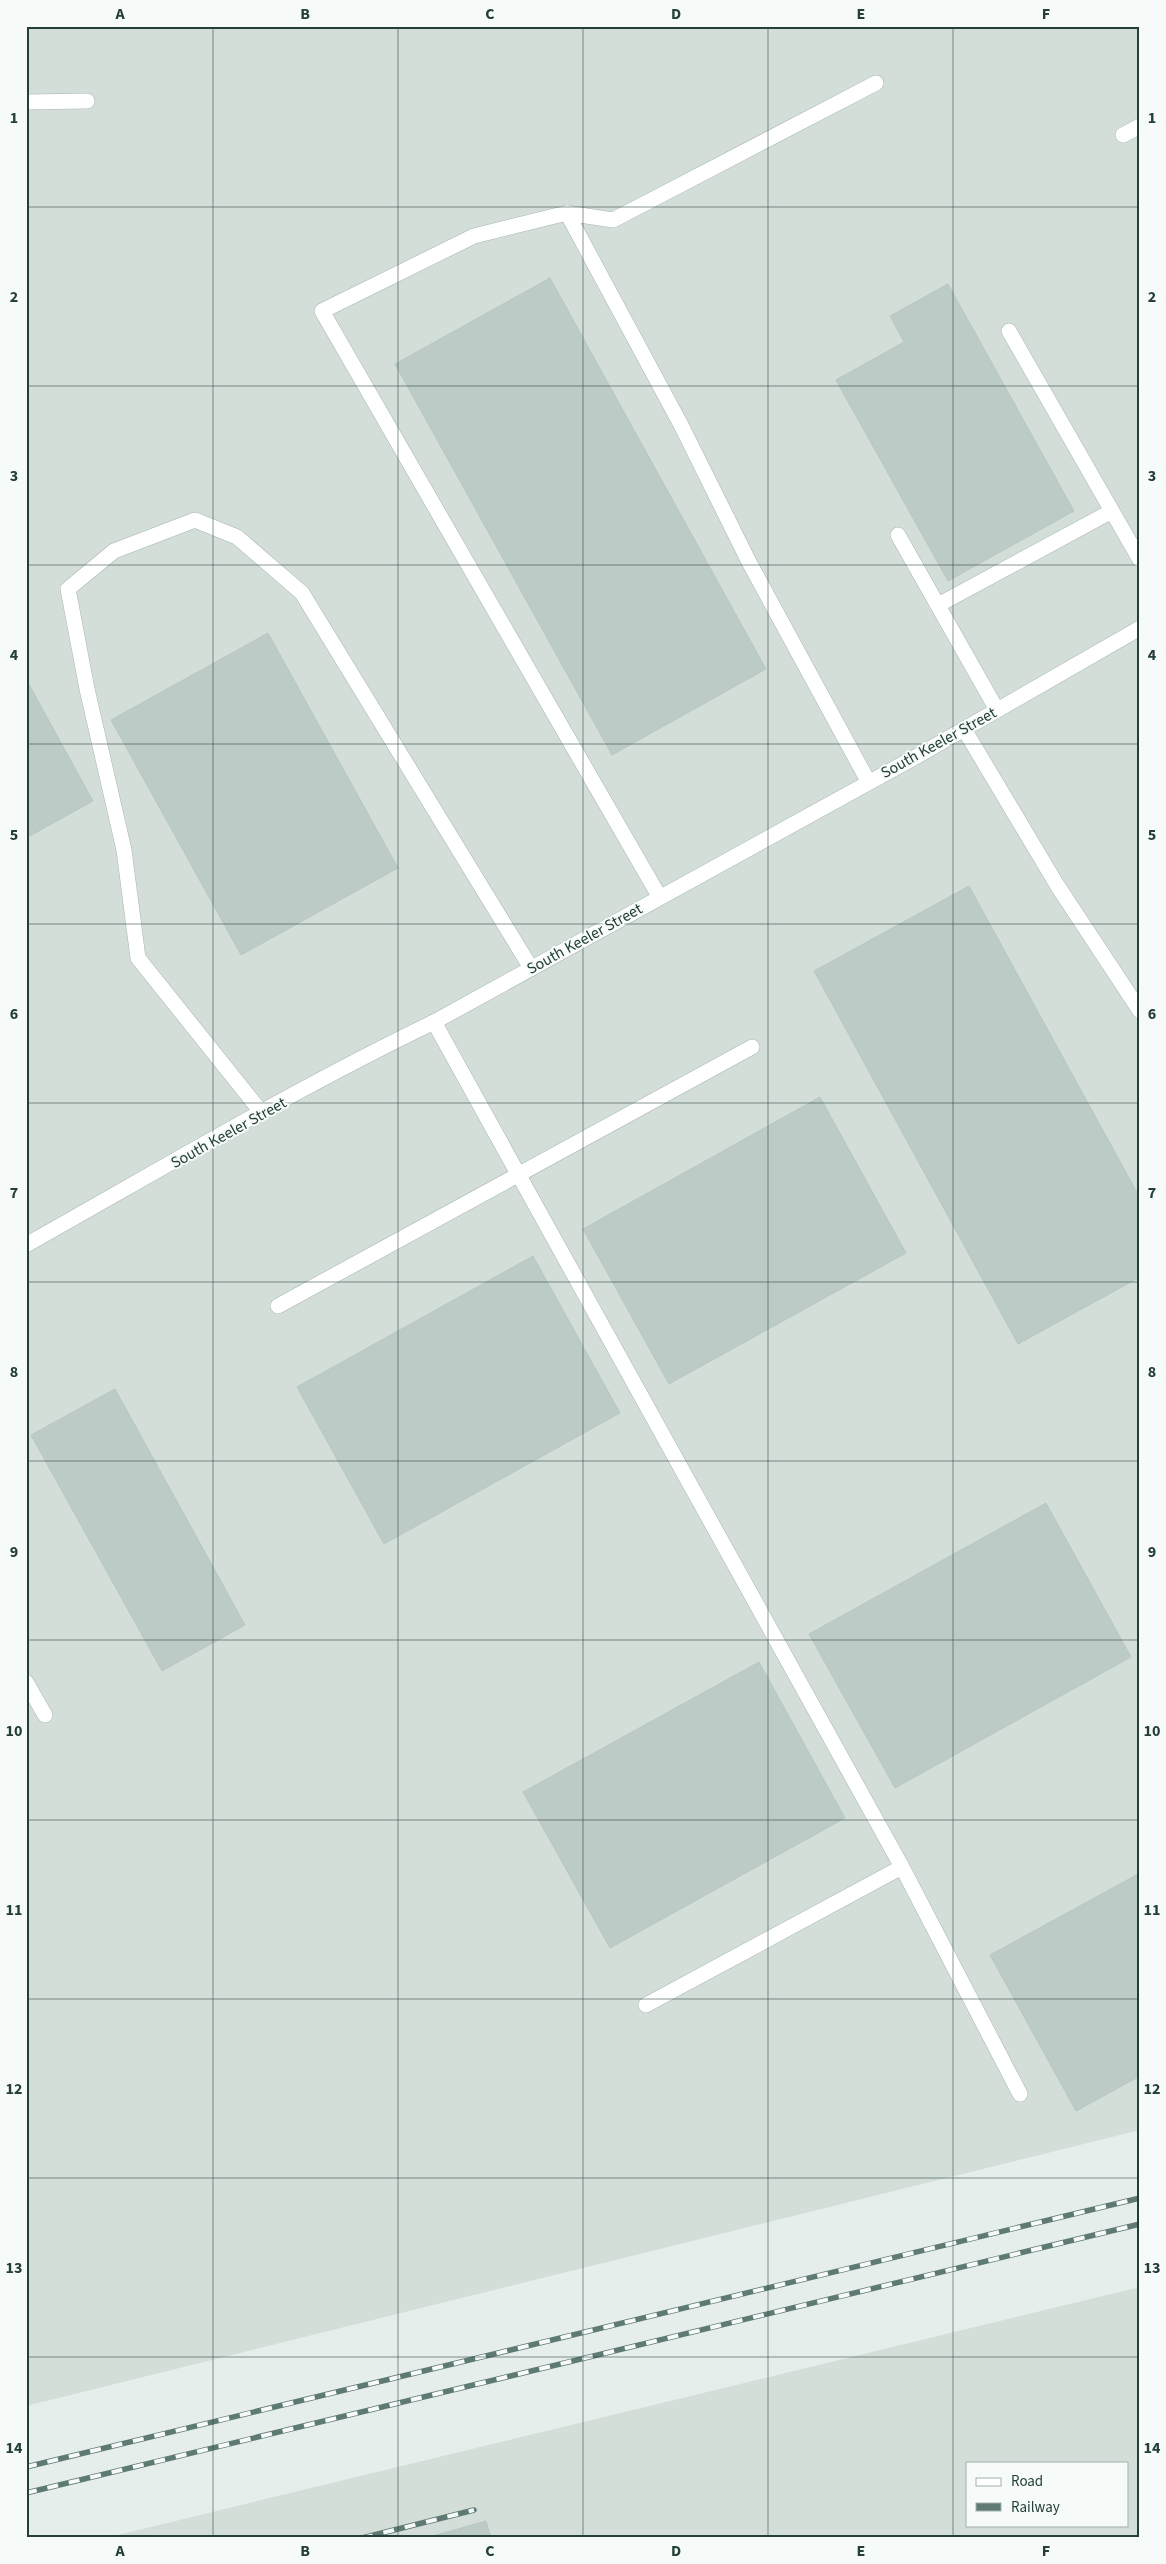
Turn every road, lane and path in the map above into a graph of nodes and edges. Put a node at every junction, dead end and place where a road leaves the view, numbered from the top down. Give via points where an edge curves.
1 (876, 83) dead end
2 (87, 101) dead end
3 (26, 102) edge
4 (1140, 126) edge
5 (1123, 135) dead end
6 (566, 213) junction
7 (1009, 331) dead end
8 (1112, 511) junction
9 (898, 535) dead end
10 (1140, 560) edge
11 (938, 605) junction
12 (1140, 628) edge
13 (997, 710) junction
14 (964, 729) junction
15 (868, 781) junction
16 (659, 896) junction
17 (531, 968) junction
18 (1140, 1011) edge
19 (434, 1022) junction
20 (752, 1047) dead end
21 (262, 1114) junction
22 (518, 1174) junction
23 (26, 1245) edge
24 (278, 1306) dead end
25 (26, 1682) edge
26 (45, 1715) dead end
27 (902, 1867) junction
28 (646, 2005) dead end
29 (1020, 2094) dead end

1 - 6 street via 614,220
2 - 3 street
4 - 5 street
6 - 15 street
6 - 16 street via 474,236 322,311
7 - 8 street
8 - 10 street
8 - 11 street
9 - 11 street
11 - 13 street
12 - 13 street, South Keeler Street
13 - 14 street, South Keeler Street
14 - 15 street, South Keeler Street
14 - 18 street via 1056,885
15 - 16 street, South Keeler Street
16 - 17 street, South Keeler Street
17 - 19 street, South Keeler Street
17 - 21 street via 302,593 237,537 195,520 114,551 68,589 124,850 138,958
19 - 21 street, South Keeler Street
19 - 22 street
20 - 22 street
21 - 23 street, South Keeler Street
22 - 24 street
22 - 27 street
25 - 26 street
27 - 28 street
27 - 29 street

